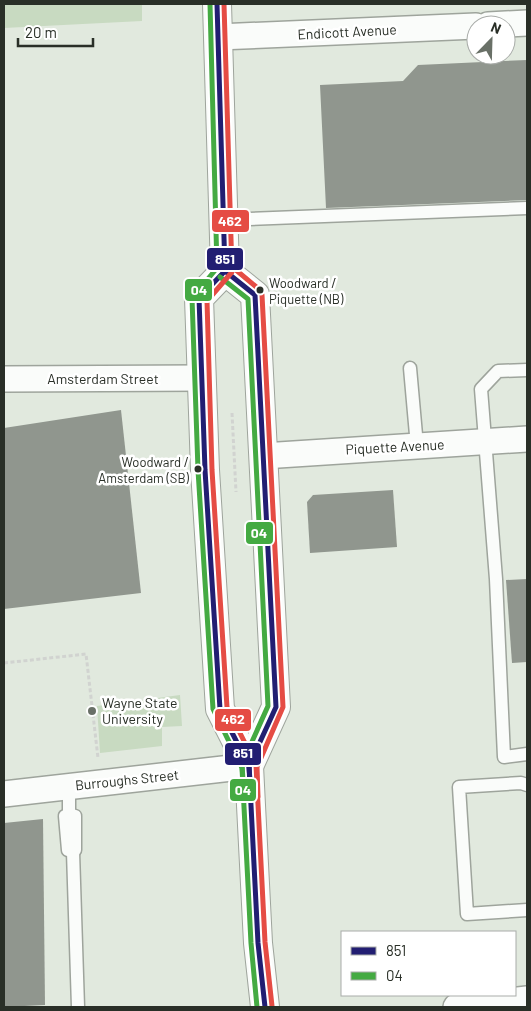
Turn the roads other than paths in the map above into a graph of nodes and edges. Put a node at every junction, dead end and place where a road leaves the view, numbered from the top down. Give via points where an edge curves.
1 (217, 4) edge
2 (466, 26) edge
3 (218, 37) junction
4 (527, 208) edge
5 (223, 220) junction
6 (225, 271) junction
7 (410, 368) dead end
8 (527, 370) edge
9 (202, 378) junction
10 (4, 379) edge
11 (527, 439) edge
12 (486, 441) junction
13 (417, 446) junction
14 (263, 456) junction
15 (527, 754) edge
16 (249, 766) junction
17 (527, 785) edge
18 (68, 786) junction
19 (4, 794) edge
20 (527, 910) edge
21 (527, 999) edge
22 (78, 1007) edge
23 (265, 1007) edge
24 (461, 1007) edge

1 - 3 main road
2 - 3 street, Endicott Avenue
3 - 5 main road
4 - 5 lane
5 - 6 main road
6 - 9 main road via 199,298
6 - 14 main road via 256,295
7 - 13 lane
8 - 12 lane via 498,371 481,389
9 - 10 street, Amsterdam Street
9 - 16 main road via 220,710
11 - 12 street, Piquette Avenue
12 - 13 street, Piquette Avenue
12 - 15 lane via 504,757
13 - 14 street, Piquette Avenue
14 - 16 main road via 276,707
16 - 18 street, Burroughs Street
16 - 23 main road via 258,943
17 - 20 lane via 459,787 467,914
18 - 19 street, Burroughs Street
18 - 22 lane via 69,814 65,816 68,850 73,852
21 - 24 street

